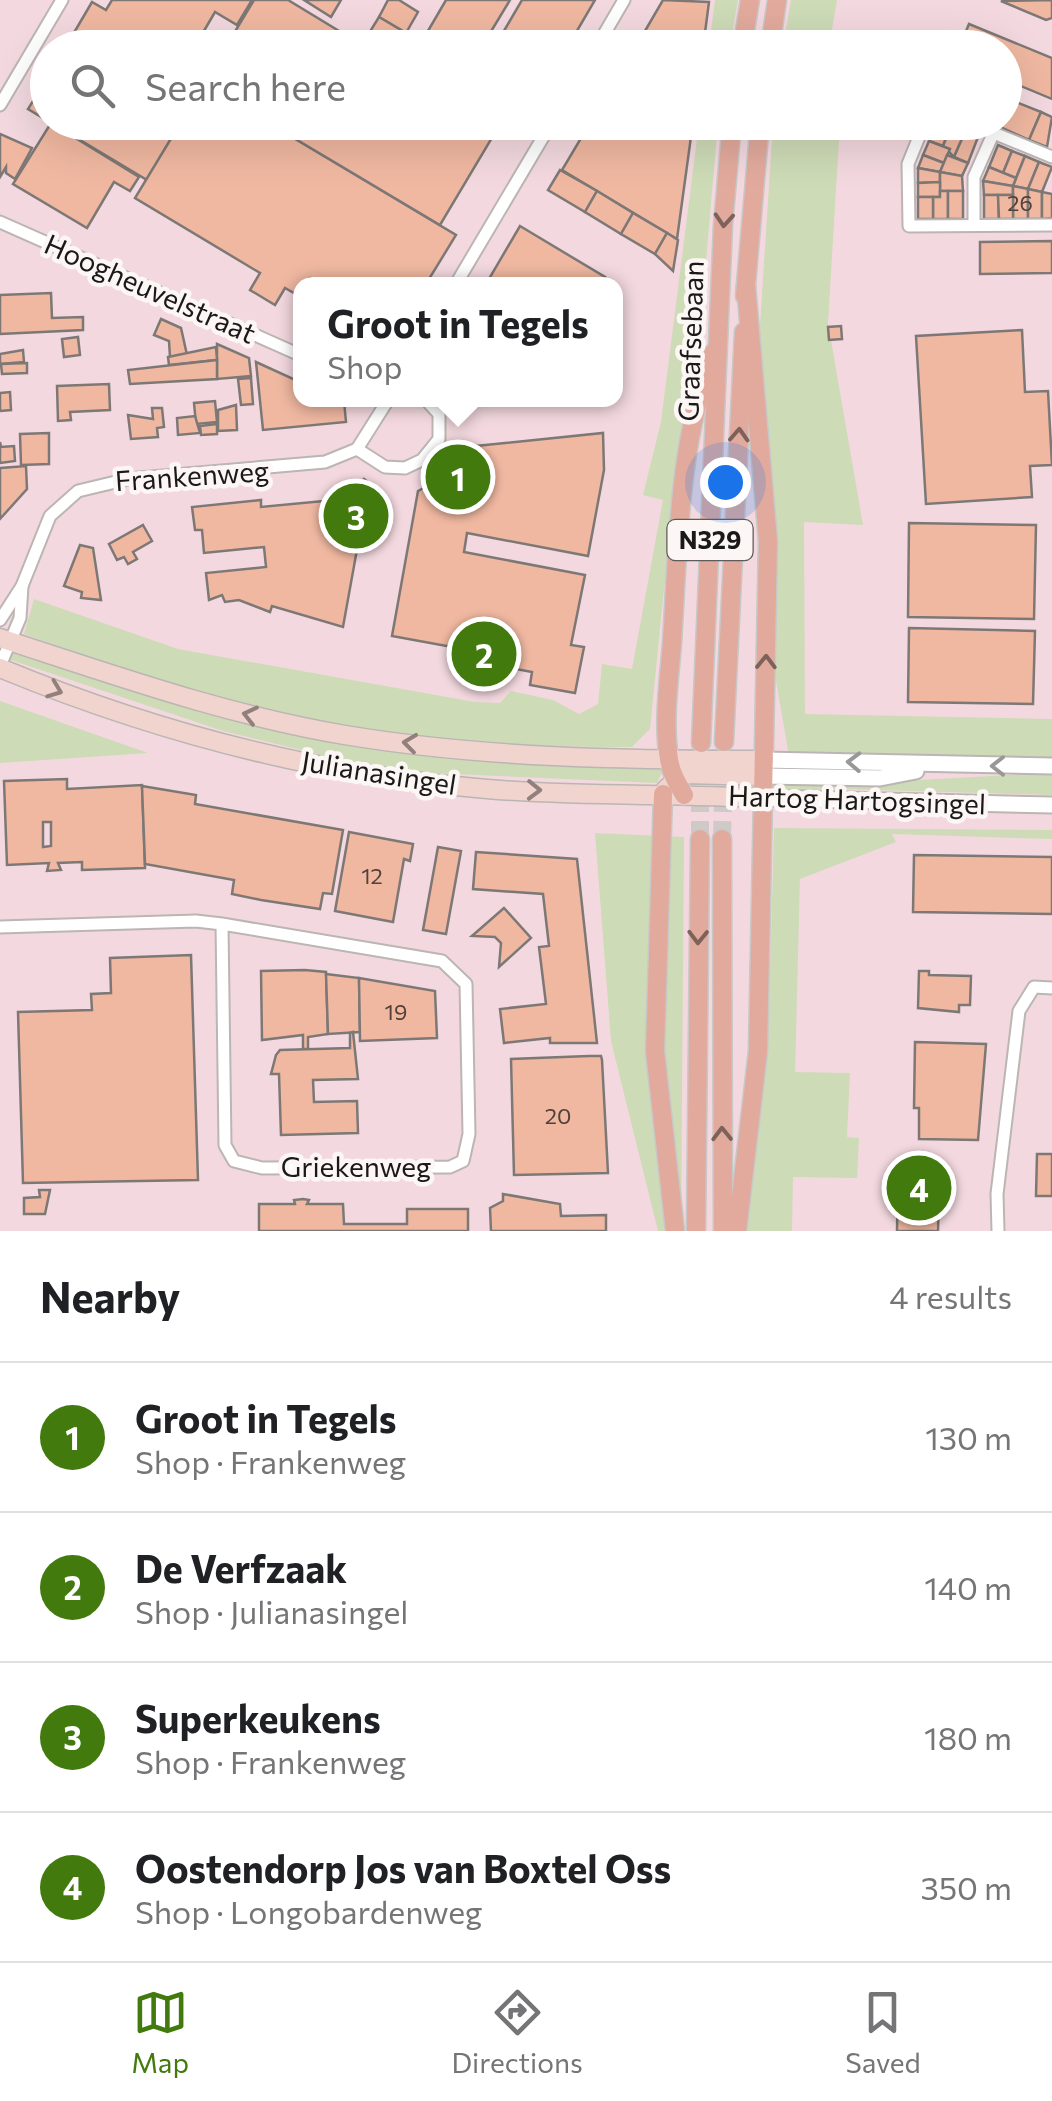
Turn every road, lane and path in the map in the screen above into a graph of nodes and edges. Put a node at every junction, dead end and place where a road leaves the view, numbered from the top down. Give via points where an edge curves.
1 (62, 0) edge
2 (624, 0) edge
3 (750, 0) edge
4 (778, 0) edge
5 (44, 30) edge
6 (606, 30) edge
7 (745, 30) edge
8 (773, 30) edge
9 (30, 54) edge
10 (0, 105) edge
11 (541, 140) edge
12 (731, 140) edge
13 (758, 140) edge
14 (918, 140) edge
15 (990, 140) edge
16 (1008, 140) edge
17 (1052, 158) edge
18 (0, 222) edge
19 (974, 225) junction
20 (1052, 225) edge
21 (460, 277) edge
22 (746, 286) junction
23 (718, 338) junction
24 (293, 352) edge
25 (384, 407) edge
26 (432, 407) edge
27 (357, 449) junction
28 (22, 586) junction
29 (0, 620) edge
30 (5, 640) edge
31 (0, 667) edge
32 (724, 742) tunnel mouth
33 (701, 743) dead end
34 (669, 760) junction
35 (1052, 766) edge
36 (763, 768) junction
37 (674, 789) junction
38 (762, 798) junction
39 (1052, 806) edge
40 (700, 839) tunnel mouth
41 (722, 839) tunnel mouth
42 (222, 924) junction
43 (0, 927) edge
44 (1052, 988) edge
45 (675, 1231) edge
46 (696, 1231) edge
47 (723, 1231) edge
48 (737, 1231) edge
49 (998, 1231) edge

1 - 5 street
2 - 6 street
3 - 7 main road
4 - 8 main road
9 - 10 street
11 - 21 street
12 -> 23 main road, Graafsebaan / N329
13 - 22 main road, Graafsebaan / N329
14 - 19 street via 908,164 909,226
15 - 19 street via 974,176
16 - 17 street
18 - 24 street, Hoogheuvelstraat
19 - 20 street
32 -> 22 main road, Graafsebaan / N329
36 -> 22 main road, N329 via 768,541
23 - 33 main road, Graafsebaan / N329
23 - 34 main road, N329 via 700,385 686,468
25 - 27 street
26 - 27 street via 439,439 422,460 385,467
27 - 28 street, Frankenweg via 287,469 128,479 78,491 50,516
28 - 29 street, Frankenweg
28 - 30 street, Frankenweg via 20,618
30 - 31 street, Frankenweg
34 -> 30 main road, Julianasingel via 475,751 345,735 174,696
31 -> 37 main road, Julianasingel via 180,732 386,778 492,790
34 - 36 main road, Julianasingel
34 - 37 main road, N329
35 -> 36 street, Hartog Hartogsingel
36 - 37 main road, Julianasingel via 684,774
36 - 38 main road, N329
37 - 38 main road, Hartog Hartogsingel
37 - 45 main road, N329 via 656,1051
38 - 39 street, Hartog Hartogsingel
38 - 48 main road, N329 via 758,1051
40 -> 46 main road
47 -> 41 main road
42 - 42 street, Griekenweg via 442,961 458,972 468,1006 470,1134 463,1162 262,1168 234,1161 225,1145
42 - 43 street, Griekenweg
44 - 49 street via 1034,987 1019,1011

